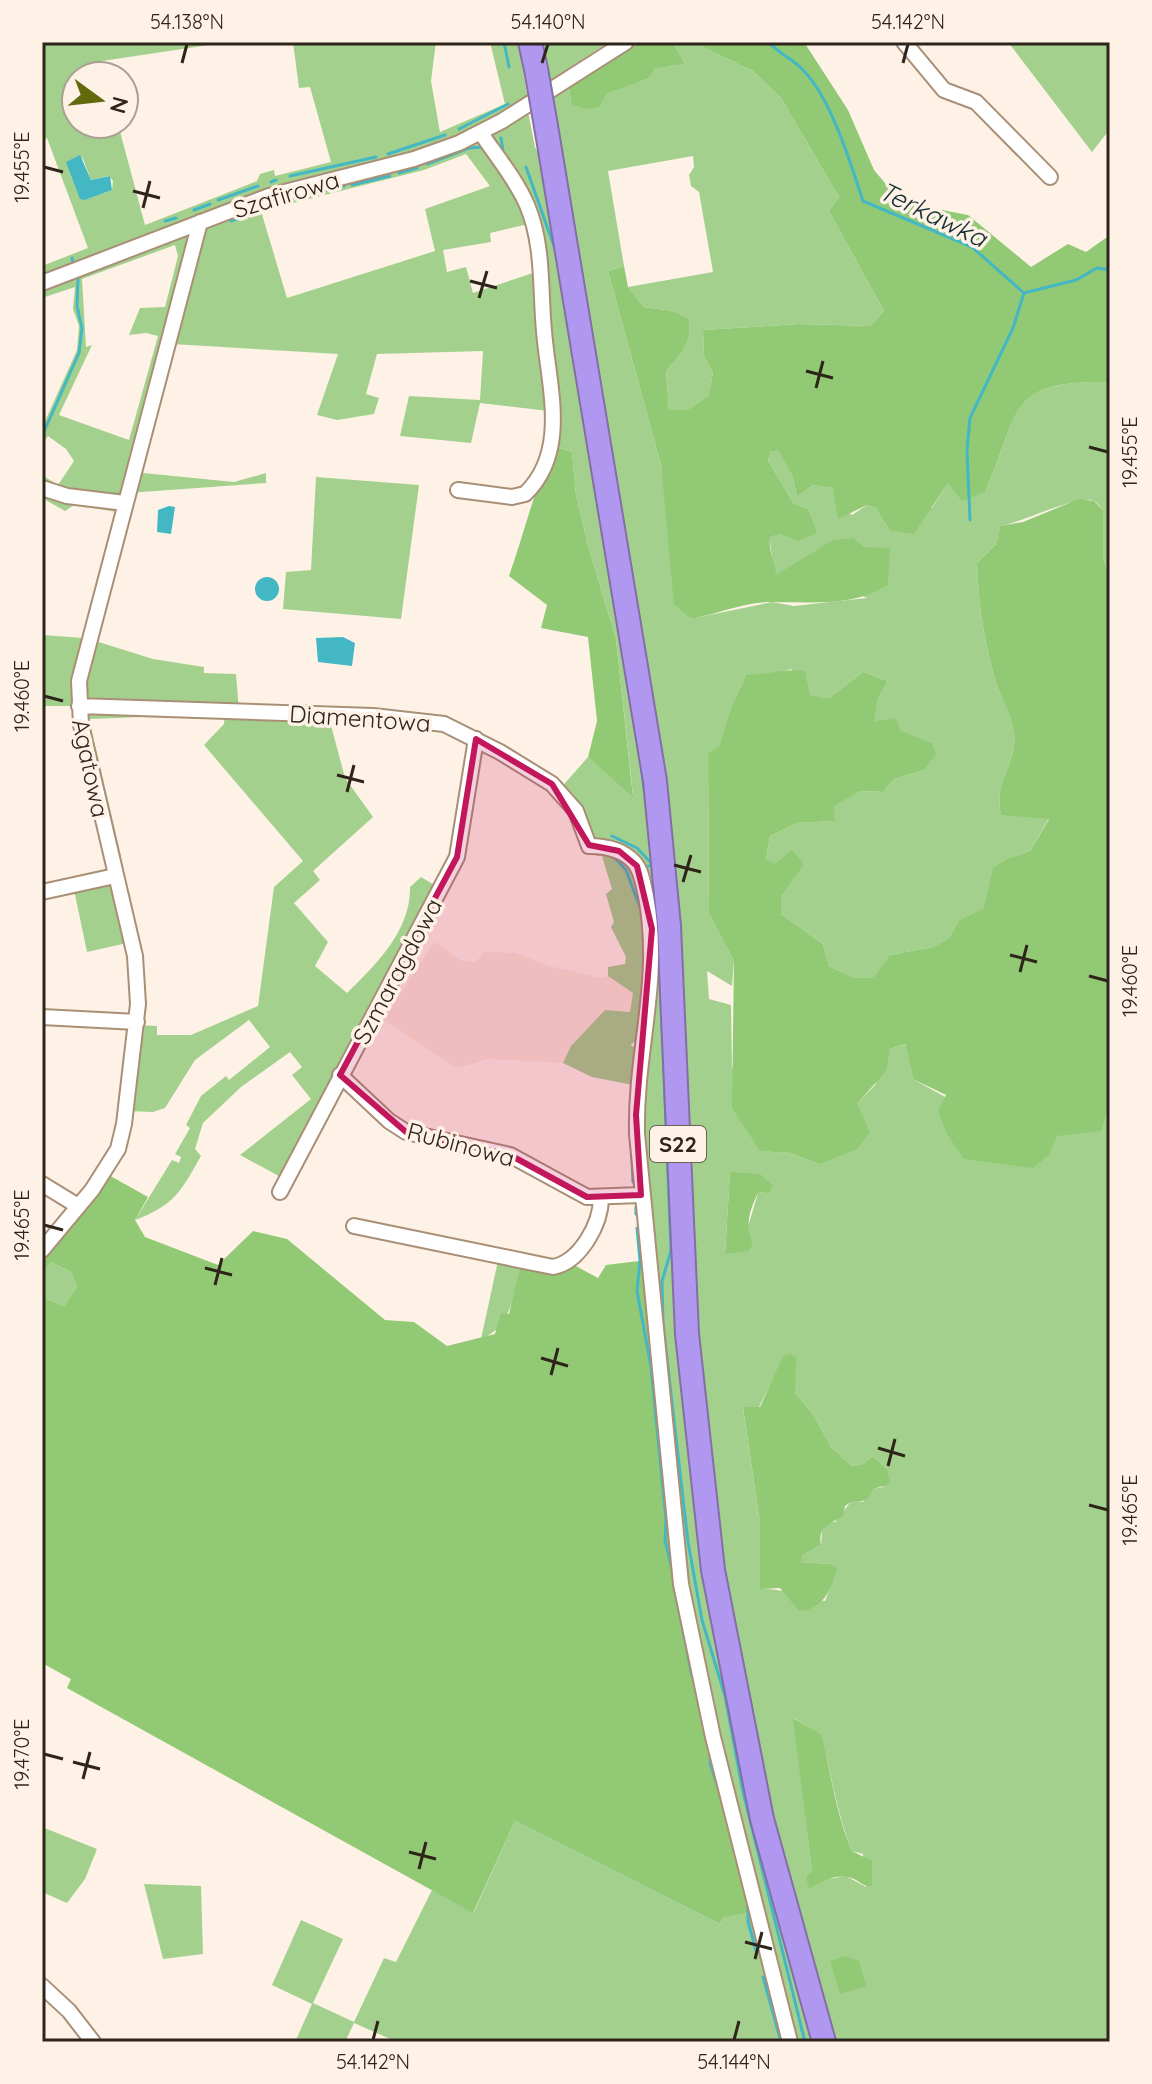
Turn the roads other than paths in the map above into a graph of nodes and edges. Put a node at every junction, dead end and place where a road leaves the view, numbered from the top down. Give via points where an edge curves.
1 (530, 42) edge
2 (626, 42) edge
3 (904, 42) edge
4 (481, 133) junction
5 (1050, 177) dead end
6 (200, 222) junction
7 (42, 283) edge
8 (42, 488) edge
9 (458, 490) dead end
10 (125, 503) junction
11 (79, 706) junction
12 (476, 739) junction
13 (115, 876) junction
14 (42, 892) edge
15 (42, 1017) edge
16 (137, 1022) junction
17 (340, 1075) junction
18 (42, 1184) edge
19 (280, 1192) dead end
20 (641, 1195) junction
21 (601, 1198) junction
22 (78, 1206) junction
23 (354, 1226) dead end
24 (42, 1250) edge
25 (42, 1986) edge
26 (93, 2042) edge
27 (790, 2042) edge
28 (824, 2042) edge

1 - 28 highway, S22, bridge via 657,795 669,926 687,1334 713,1570 762,1819
2 - 4 street, Szafirowa
3 - 5 street via 944,90 976,102
4 - 6 street, Szafirowa via 414,159 281,192
4 - 9 street via 520,191 534,225 553,430 545,462 525,494
6 - 7 street, Szafirowa
6 - 10 street, Agatowa
8 - 10 street
10 - 11 street, Agatowa via 84,655
11 - 12 street, Diamentowa via 405,718 444,724
11 - 13 street, Agatowa
12 - 17 street, Szmaragdowa via 457,857
12 - 20 street, Diamentowa via 559,790 576,811 589,846 612,848 634,862 641,874 652,929 653,977 636,1115
13 - 14 street
13 - 16 street, Agatowa via 135,956
15 - 16 street
16 - 22 street, Agatowa via 121,1140 105,1173
17 - 19 street, Szmaragdowa
17 - 21 street, Rubinowa via 406,1132 510,1155 587,1197
18 - 22 street
20 - 21 street, Rubinowa
20 - 27 street via 681,1584 713,1737
21 - 23 street via 597,1223 577,1253 553,1267
22 - 24 street, Agatowa
25 - 26 street

